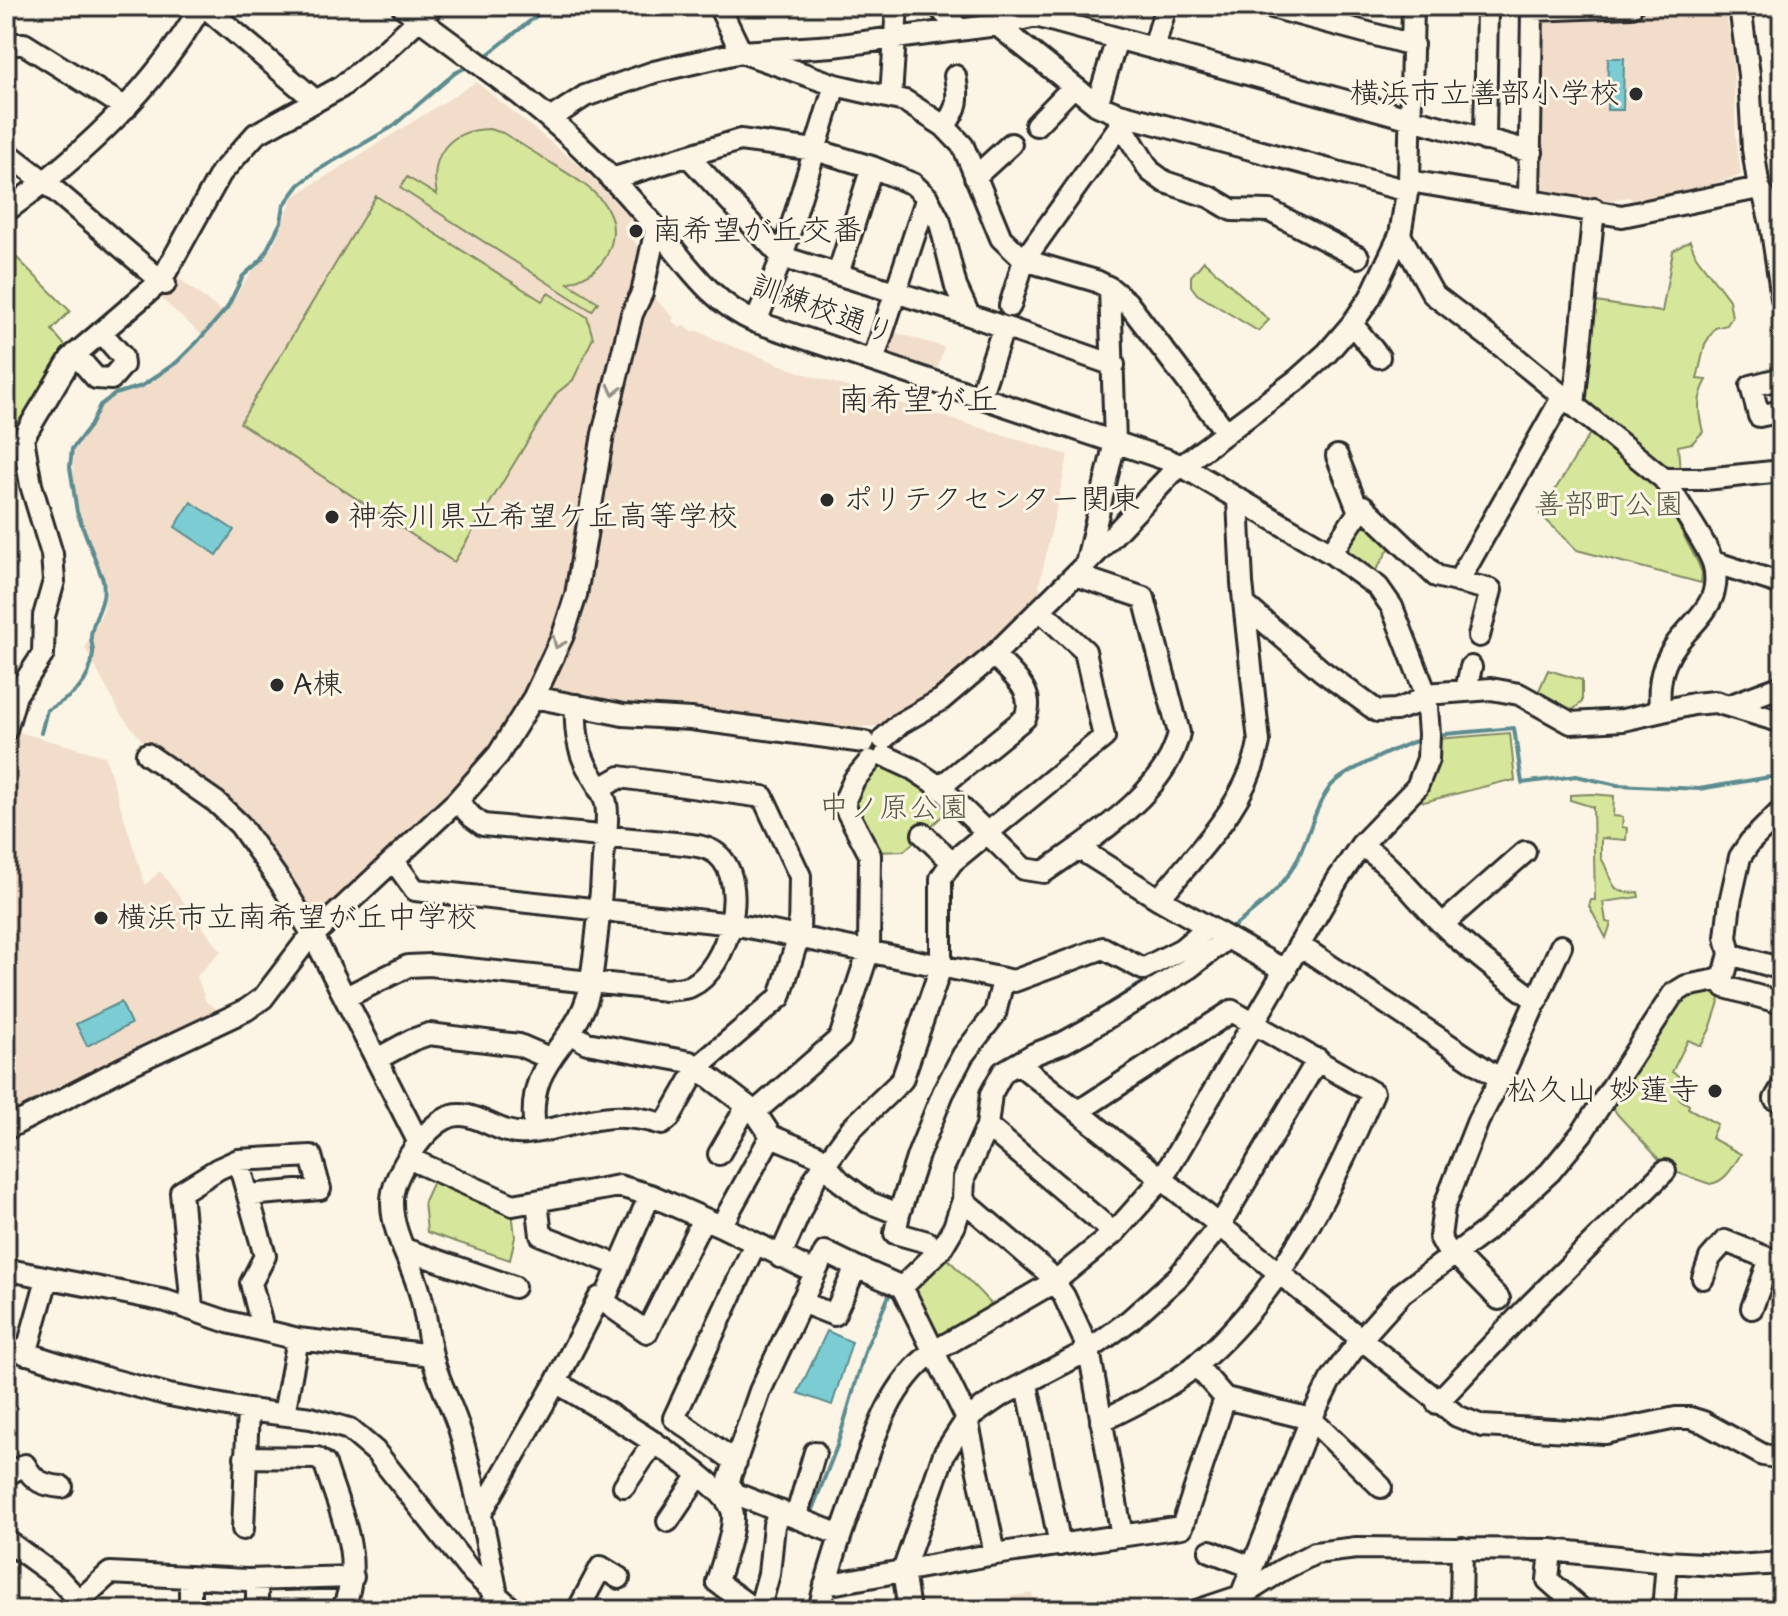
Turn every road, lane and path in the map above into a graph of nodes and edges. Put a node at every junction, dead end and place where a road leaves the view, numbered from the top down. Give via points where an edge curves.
1 (202, 6) edge
2 (719, 6) edge
3 (897, 6) edge
4 (938, 6) edge
5 (1166, 6) edge
6 (1268, 6) edge
7 (1413, 6) edge
8 (1487, 6) edge
9 (1632, 6) edge
10 (1740, 6) edge
11 (418, 10) edge
12 (1038, 11) edge
13 (997, 25) junction
14 (960, 30) junction
15 (896, 37) junction
16 (1117, 39) junction
17 (6, 44) edge
18 (1413, 45) junction
19 (1154, 48) junction
20 (741, 52) junction
21 (955, 76) dead end
22 (835, 85) junction
23 (1073, 87) junction
24 (891, 97) junction
25 (316, 101) junction
26 (1097, 105) junction
27 (126, 108) junction
28 (550, 119) junction
29 (1119, 119) junction
30 (1410, 120) junction
31 (1036, 125) dead end
32 (944, 126) junction
33 (1485, 140) junction
34 (1011, 144) dead end
35 (815, 150) junction
36 (6, 152) edge
37 (1532, 152) junction
38 (688, 156) junction
39 (872, 167) junction
40 (975, 177) junction
41 (611, 179) junction
42 (45, 182) junction
43 (1408, 186) junction
44 (1759, 188) junction
45 (927, 197) junction
46 (1529, 200) junction
47 (1594, 209) junction
48 (6, 211) edge
49 (656, 228) junction
50 (1400, 235) junction
51 (782, 257) junction
52 (1024, 260) junction
53 (1370, 262) junction
54 (838, 274) junction
55 (163, 282) junction
56 (1110, 288) junction
57 (895, 292) junction
58 (1782, 298) edge
59 (1010, 306) dead end
60 (969, 315) junction
61 (756, 322) junction
62 (1352, 324) junction
63 (1003, 329) junction
64 (101, 332) junction
65 (75, 354) junction
66 (1379, 357) dead end
67 (873, 361) junction
68 (1114, 365) junction
69 (1782, 378) edge
70 (980, 397) junction
71 (1568, 402) junction
72 (1782, 411) edge
73 (1226, 432) junction
74 (1115, 442) junction
75 (1337, 456) dead end
76 (1182, 466) junction
77 (1782, 471) edge
78 (1664, 479) junction
79 (1238, 500) junction
80 (1359, 512) junction
81 (1331, 553) junction
82 (1713, 562) junction
83 (1081, 570) junction
84 (1459, 580) junction
85 (1782, 584) edge
86 (1245, 605) junction
87 (1040, 610) junction
88 (1479, 636) dead end
89 (994, 655) junction
90 (1471, 667) dead end
91 (1782, 686) edge
92 (1466, 690) junction
93 (1426, 694) junction
94 (534, 697) junction
95 (576, 705) junction
96 (1731, 705) junction
97 (1660, 711) junction
98 (1782, 722) edge
99 (6, 730) edge
100 (876, 750) junction
101 (147, 754) dead end
102 (940, 787) junction
103 (599, 789) junction
104 (457, 801) junction
105 (1782, 810) edge
106 (986, 833) junction
107 (923, 834) dead end
108 (605, 837) junction
109 (1361, 845) junction
110 (1078, 848) junction
111 (1525, 852) dead end
112 (394, 861) junction
113 (952, 862) junction
114 (1159, 899) junction
115 (600, 910) junction
116 (733, 924) junction
117 (1443, 924) junction
118 (1207, 928) junction
119 (313, 935) junction
120 (799, 935) junction
121 (1226, 939) junction
122 (1299, 945) junction
123 (1561, 946) dead end
124 (869, 950) junction
125 (1730, 954) junction
126 (941, 967) junction
127 (1782, 969) edge
128 (1286, 971) junction
129 (1003, 980) junction
130 (592, 981) junction
131 (1721, 983) junction
132 (346, 997) junction
133 (1537, 1001) junction
134 (1782, 1003) edge
135 (1255, 1022) junction
136 (571, 1033) junction
137 (549, 1058) junction
138 (377, 1059) junction
139 (1318, 1059) junction
140 (1019, 1064) junction
141 (698, 1067) junction
142 (1500, 1079) junction
143 (751, 1109) junction
144 (1079, 1111) junction
145 (987, 1126) junction
146 (6, 1129) edge
147 (535, 1131) junction
148 (771, 1136) junction
149 (414, 1150) junction
150 (719, 1154) dead end
151 (238, 1160) junction
152 (826, 1166) junction
153 (1665, 1171) dead end
154 (1162, 1179) junction
155 (248, 1195) junction
156 (650, 1195) junction
157 (963, 1200) junction
158 (537, 1202) junction
159 (899, 1214) junction
160 (712, 1223) junction
161 (1220, 1225) junction
162 (1114, 1233) junction
163 (927, 1242) dead end
164 (755, 1244) junction
165 (404, 1249) junction
166 (1453, 1255) junction
167 (780, 1257) junction
168 (1776, 1261) edge
169 (618, 1265) junction
170 (856, 1267) junction
171 (14, 1271) dead end
172 (814, 1272) junction
173 (1280, 1272) junction
174 (1703, 1278) dead end
175 (47, 1279) junction
176 (1054, 1282) junction
177 (514, 1287) dead end
178 (902, 1287) junction
179 (599, 1298) junction
180 (1499, 1299) dead end
181 (801, 1302) junction
182 (192, 1308) junction
183 (1752, 1308) dead end
184 (263, 1330) junction
185 (298, 1339) junction
186 (1360, 1340) junction
187 (16, 1350) edge
188 (1089, 1350) junction
189 (933, 1352) junction
190 (432, 1355) junction
191 (1196, 1365) junction
192 (556, 1382) junction
193 (1027, 1385) junction
194 (1225, 1398) junction
195 (1437, 1403) junction
196 (248, 1410) junction
197 (284, 1414) junction
198 (967, 1419) junction
199 (1311, 1419) junction
200 (1101, 1421) junction
201 (654, 1442) junction
202 (815, 1452) dead end
203 (245, 1457) junction
204 (1782, 1458) edge
205 (736, 1462) junction
206 (6, 1475) edge
207 (699, 1475) junction
208 (624, 1486) dead end
209 (62, 1487) dead end
210 (1381, 1487) dead end
211 (481, 1513) junction
212 (788, 1514) junction
213 (668, 1521) dead end
214 (243, 1529) dead end
215 (840, 1535) junction
216 (1122, 1536) junction
217 (6, 1540) edge
218 (1060, 1545) junction
219 (1462, 1548) junction
220 (1551, 1550) junction
221 (1210, 1551) dead end
222 (995, 1554) junction
223 (1667, 1562) junction
224 (1782, 1563) edge
225 (1252, 1567) junction
226 (903, 1571) junction
227 (190, 1577) junction
228 (353, 1577) junction
229 (619, 1578) dead end
230 (257, 1580) junction
231 (825, 1585) junction
232 (1241, 1596) junction
233 (492, 1602) edge
234 (84, 1605) edge
235 (1578, 1609) edge
236 (190, 1610) edge
237 (257, 1610) edge
238 (342, 1610) edge
239 (513, 1610) edge
240 (578, 1610) edge
241 (757, 1610) edge
242 (819, 1610) edge
243 (909, 1610) edge
244 (1199, 1610) edge
245 (1461, 1610) edge
246 (1663, 1610) edge

1 - 25 street
1 - 27 street
2 - 20 street
3 - 15 street
4 - 14 street
5 - 19 street
6 - 18 street
7 - 18 street
8 - 33 street
9 - 37 street via 1532,10
10 - 44 street
11 - 25 street via 368,66
11 - 28 street, 訓練校通り
12 - 13 street
12 - 16 street
13 - 14 street
13 - 23 street
14 - 15 street
15 - 20 street
15 - 24 street
16 - 19 street
16 - 26 street
17 - 27 street via 24,44
18 - 30 street
19 - 30 street
20 - 22 street
20 - 28 street via 654,72 585,96
21 - 32 street via 959,98
22 - 24 street
22 - 35 street
23 - 26 street
23 - 31 street
24 - 32 street
25 - 55 street via 246,143 221,173
26 - 29 street
27 - 42 street
28 - 41 street, 訓練校通り
29 - 43 street
29 - 52 street
29 - 53 street via 1150,171 1165,182 1232,210 1270,211
30 - 33 street
30 - 43 street
32 - 40 street via 963,146
33 - 37 street
34 - 40 street
35 - 38 street via 740,140
35 - 39 street
35 - 51 street
36 - 42 street
37 - 46 street
38 - 41 street
38 - 51 street
39 - 45 street via 913,184
39 - 54 street
40 - 52 street via 1001,238
41 - 49 street, 訓練校通り
42 - 48 street
42 - 55 street
43 - 46 street
43 - 50 street
44 - 47 street via 1622,216
44 - 58 street via 1771,224
45 - 57 street
45 - 60 street
46 - 47 street
47 - 71 street
49 - 61 street, 訓練校通り via 720,302
49 -> 94 street via 603,434 576,595
50 - 53 street
50 - 71 street via 1433,294
51 - 54 street
51 - 61 street
52 - 56 street
52 - 59 street
53 - 62 street
54 - 57 street
55 - 64 street
56 - 68 street
56 - 73 street via 1127,302
57 - 60 street
57 - 67 street
60 - 63 street
61 - 67 street, 訓練校通り
62 - 66 street
62 - 73 street via 1298,379
63 - 68 street
63 - 70 street
64 - 65 street
64 - 65 street via 122,356 123,365 111,379 96,378
65 - 99 street via 23,438 54,581 44,616 43,654 16,695
67 - 70 street, 訓練校通り
68 - 74 street
69 - 72 street via 1751,386 1759,416
70 - 74 street, 訓練校通り
71 - 78 street
71 - 84 street
73 - 76 street
74 - 76 street, 訓練校通り
74 - 83 street
75 - 80 street
76 - 79 street, 訓練校通り
76 - 83 street
77 - 78 street
78 - 82 street
79 - 81 street, 訓練校通り
79 - 86 street
80 - 81 street
80 - 84 street via 1363,506 1436,576
81 - 93 street, 訓練校通り via 1387,599
82 - 85 street
82 - 97 street via 1715,594 1667,659 1659,685
83 - 87 street
83 - 110 street via 1144,598 1179,733 1175,750 1140,799
84 - 88 street via 1491,590
86 - 93 street via 1377,711 1396,710
86 - 114 street via 1259,742 1256,761 1228,815
87 - 89 street
87 - 106 street via 1085,651 1104,737
89 - 100 street via 941,700 901,723
89 - 102 street via 1027,692 1030,707 1025,718
90 - 92 street
91 - 96 street
92 - 93 street
92 - 97 street via 1512,692 1571,723
93 - 109 street, 訓練校通り via 1429,734 1423,774 1417,787
94 - 95 street
94 - 104 street via 498,755
95 - 100 street
95 - 103 street via 584,762
96 - 97 street via 1715,702
96 - 98 street
100 - 102 street
100 - 124 street via 845,800 870,855
101 - 119 street via 240,825
102 - 106 street
103 - 108 street via 606,803
103 - 120 street via 620,777 763,797 800,876
104 - 108 street via 483,825
104 - 112 street
105 - 125 street via 1740,857 1726,937
106 - 110 street via 1024,869 1035,872 1044,872
106 - 113 street
107 - 113 street
108 - 115 street
108 - 116 street via 700,847 716,854 732,882
109 - 117 street
109 - 122 street, 訓練校通り
110 - 114 street
111 - 117 street
112 - 115 street via 415,890
112 - 119 street
113 - 126 street via 941,878
114 - 118 street
115 - 116 street
115 - 130 street
116 - 120 street
116 - 130 street via 722,951 691,986 666,990
117 - 133 street
118 - 121 street
118 - 129 street via 1182,949 1143,969 1103,948 1014,981
119 - 132 street
119 - 146 street via 263,998 246,1010
120 - 124 street
120 - 141 street via 780,997
121 - 128 street
121 - 140 street via 1092,1027
122 - 128 street, 訓練校通り
122 - 142 street
123 - 133 street
124 - 126 street
124 - 143 street via 840,1038
125 - 127 street
125 - 131 street
126 - 129 street
126 - 152 street via 902,1080 851,1129
128 - 135 street, 訓練校通り
129 - 159 street via 995,1014 963,1055 943,1093
130 - 132 street via 408,966
130 - 136 street via 586,1008
131 - 134 street
131 - 166 street via 1686,986 1673,994 1582,1133 1550,1172
132 - 138 street
133 - 142 street
135 - 139 street
135 - 144 street via 1232,1011
135 - 154 street, 訓練校通り
136 - 137 street
136 - 141 street via 587,1043
137 - 138 street via 519,1045 429,1034
137 - 147 street via 534,1093
138 - 149 street
139 - 161 street
139 - 173 street via 1373,1093 1321,1208
140 - 144 street
140 - 145 street via 1003,1072 991,1094
141 - 143 street
141 - 147 street via 662,1124 636,1116 601,1116
142 - 166 street via 1444,1207 1440,1237
143 - 148 street
143 - 150 street
144 - 154 street
145 - 157 street via 964,1178
145 - 162 street
147 - 149 street via 508,1132 460,1114 445,1119
148 - 152 street via 817,1155
148 - 160 street
149 - 158 street via 504,1202
149 - 165 street via 392,1200
151 - 155 street
151 - 155 street via 311,1156 320,1189
151 - 182 street via 181,1192
152 - 159 street via 868,1202
152 - 167 street via 815,1178
153 - 195 street
154 - 161 street
154 - 162 street, 訓練校通り
155 - 184 street via 265,1256 251,1283
156 - 158 street via 619,1186
156 - 160 street
156 - 169 street
157 - 176 street
157 - 178 street via 941,1249
158 - 169 street via 541,1235
159 - 163 street via 895,1233
160 - 164 street
160 - 179 street via 647,1332
161 - 173 street
161 - 188 street via 1178,1277
162 - 176 street, 訓練校通り
164 - 167 street
164 - 205 street via 674,1418
165 - 177 street
165 - 190 street via 419,1287
166 - 180 street
166 - 186 street via 1402,1293
167 - 172 street
168 - 174 street via 1725,1241 1710,1258
168 - 183 street
169 - 179 street via 607,1294
170 - 172 street via 825,1252
170 - 178 street
170 - 181 street via 834,1315
171 - 175 street
172 - 181 street
173 - 186 street
173 - 191 street
175 - 182 street
175 - 187 street
176 - 188 street
176 - 189 street, 訓練校通り
178 - 189 street
179 - 192 street
181 - 205 street via 760,1391
182 - 184 street
184 - 185 street
185 - 190 street
185 - 197 street
186 - 195 street
186 - 199 street
187 - 196 street via 169,1395
188 - 193 street
188 - 200 street
189 - 198 street
189 - 215 street, 訓練校通り via 918,1363 877,1428
190 - 211 street
191 - 194 street
191 - 200 street
192 - 201 street
192 - 211 street
193 - 198 street
193 - 218 street
194 - 199 street
194 - 216 street via 1182,1527
195 - 204 street via 1482,1426 1533,1430 1605,1433 1690,1418 1763,1455
196 - 197 street
196 - 203 street
197 - 233 street via 329,1422 364,1440
198 - 222 street
198 - 226 street via 944,1454
199 - 210 street
199 - 225 street
200 - 216 street
201 - 207 street
201 - 208 street
202 - 212 street
203 - 214 street
203 - 228 street via 317,1458 325,1464 351,1548
205 - 212 street via 728,1483 736,1494
206 - 209 street via 25,1465 33,1480
207 - 213 street
207 - 241 street via 728,1502 733,1514 717,1582
211 - 233 street
212 - 215 street
212 - 241 street via 774,1525 769,1574
215 - 231 street, 訓練校通り
216 - 218 street
217 - 234 street via 58,1578
218 - 222 street
219 - 220 street
219 - 232 street via 1315,1553
219 - 245 street
220 - 223 street
220 - 235 street via 1548,1580
221 - 225 street
222 - 226 street
223 - 224 street
223 - 246 street
225 - 232 street
226 - 231 street
226 - 243 street
227 - 230 street
227 - 234 street via 110,1573
227 - 236 street
228 - 230 street
228 - 238 street
229 - 240 street via 601,1567
230 - 237 street
231 - 242 street, 訓練校通り
232 - 244 street
233 - 239 street

